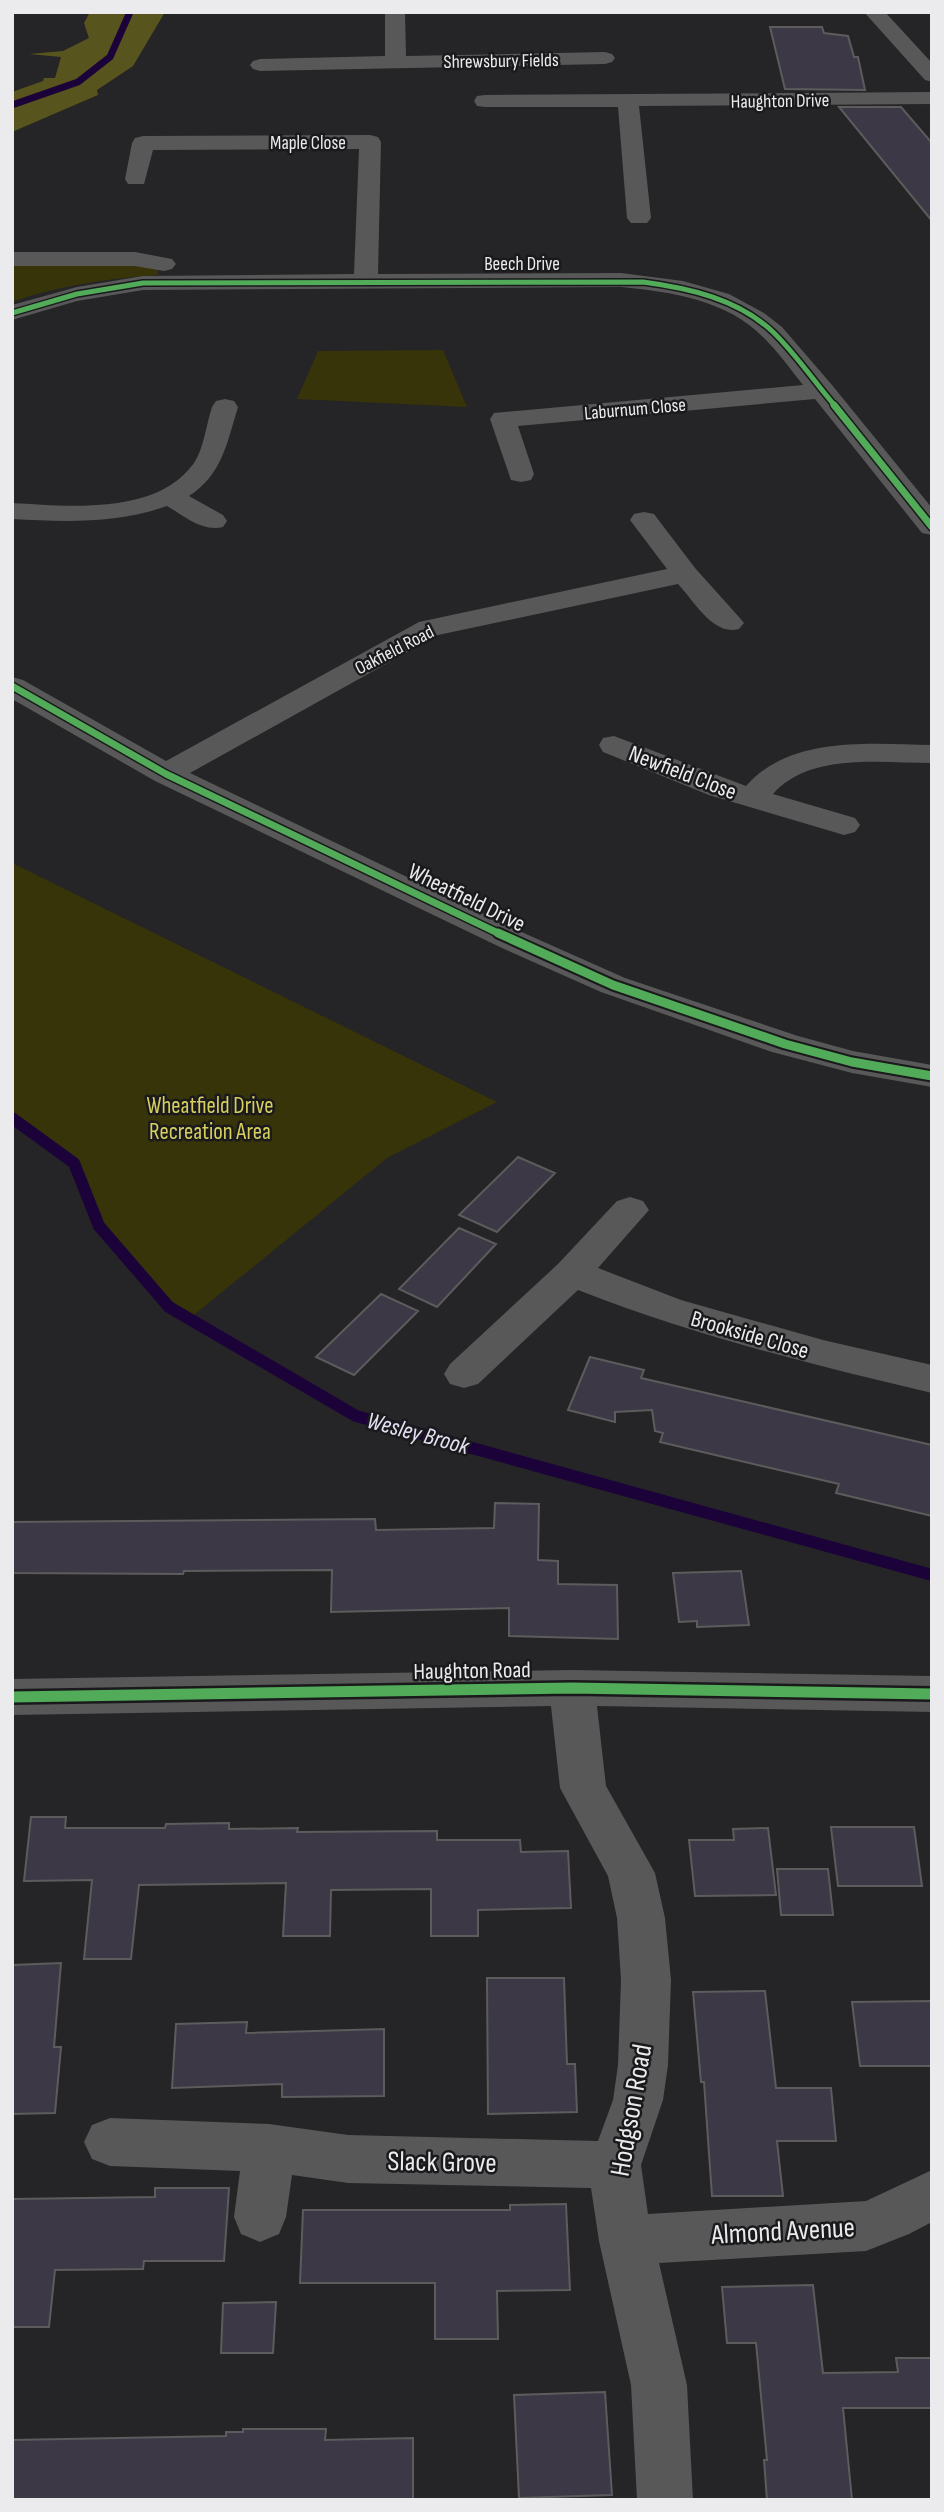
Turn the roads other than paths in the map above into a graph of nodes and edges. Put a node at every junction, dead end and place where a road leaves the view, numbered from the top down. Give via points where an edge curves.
1 (395, 12) edge
2 (874, 12) edge
3 (605, 57) dead end
4 (396, 63) junction
5 (261, 65) dead end
6 (932, 76) edge
7 (932, 98) edge
8 (628, 101) junction
9 (485, 102) dead end
10 (136, 179) dead end
11 (639, 218) dead end
12 (12, 259) edge
13 (366, 282) junction
14 (180, 283) junction
15 (12, 313) edge
16 (822, 390) junction
17 (225, 407) dead end
18 (521, 474) dead end
19 (170, 497) junction
20 (12, 511) edge
21 (645, 520) dead end
22 (213, 522) dead end
23 (932, 527) edge
24 (685, 574) junction
25 (729, 623) dead end
26 (12, 687) edge
27 (614, 745) dead end
28 (932, 754) edge
29 (166, 774) junction
30 (752, 798) junction
31 (844, 825) dead end
32 (932, 1076) edge
33 (630, 1210) dead end
34 (572, 1273) junction
35 (464, 1374) dead end
36 (932, 1379) edge
37 (572, 1688) junction
38 (932, 1694) edge
39 (12, 1698) edge
40 (110, 2142) dead end
41 (269, 2148) junction
42 (615, 2165) junction
43 (932, 2194) edge
44 (260, 2217) dead end
45 (626, 2241) junction
46 (665, 2500) edge

1 - 4 street
2 - 6 street
3 - 4 street, Shrewsbury Fields
4 - 5 street, Shrewsbury Fields
7 - 8 street, Haughton Drive
8 - 9 street, Haughton Drive
8 - 11 street
10 - 13 street, Maple Close via 143,143 370,142
12 - 14 street via 160,262 177,274
13 - 14 street, Beech Drive
13 - 16 street, Beech Drive via 621,280 683,288 749,311
14 - 15 street, Beech Drive via 102,288
16 - 18 street, Laburnum Close via 493,420
16 - 23 street, Beech Drive
17 - 19 street via 209,462 200,475
19 - 20 street via 91,513
19 - 22 street
21 - 24 street
24 - 25 street
24 - 29 street, Oakfield Road via 429,628
26 - 29 street, Wheatfield Drive
27 - 30 street, Newfield Close
28 - 30 street, Newfield Close via 835,757 801,763 778,772
29 - 32 street, Wheatfield Drive via 613,985 785,1044
30 - 31 street, Newfield Close
33 - 34 street
34 - 35 street
34 - 36 street, Brookside Close via 668,1310
37 - 38 street, Haughton Road
37 - 39 street, Haughton Road
37 - 42 street, Hodgson Road via 583,1788 631,1873 641,1918 646,1980 643,2065 638,2101
40 - 41 street, Slack Grove
41 - 42 street, Slack Grove via 348,2159
41 - 44 street
42 - 45 street, Hodgson Road
43 - 45 street, Almond Avenue via 866,2226
45 - 46 street, Hodgson Road via 659,2385

